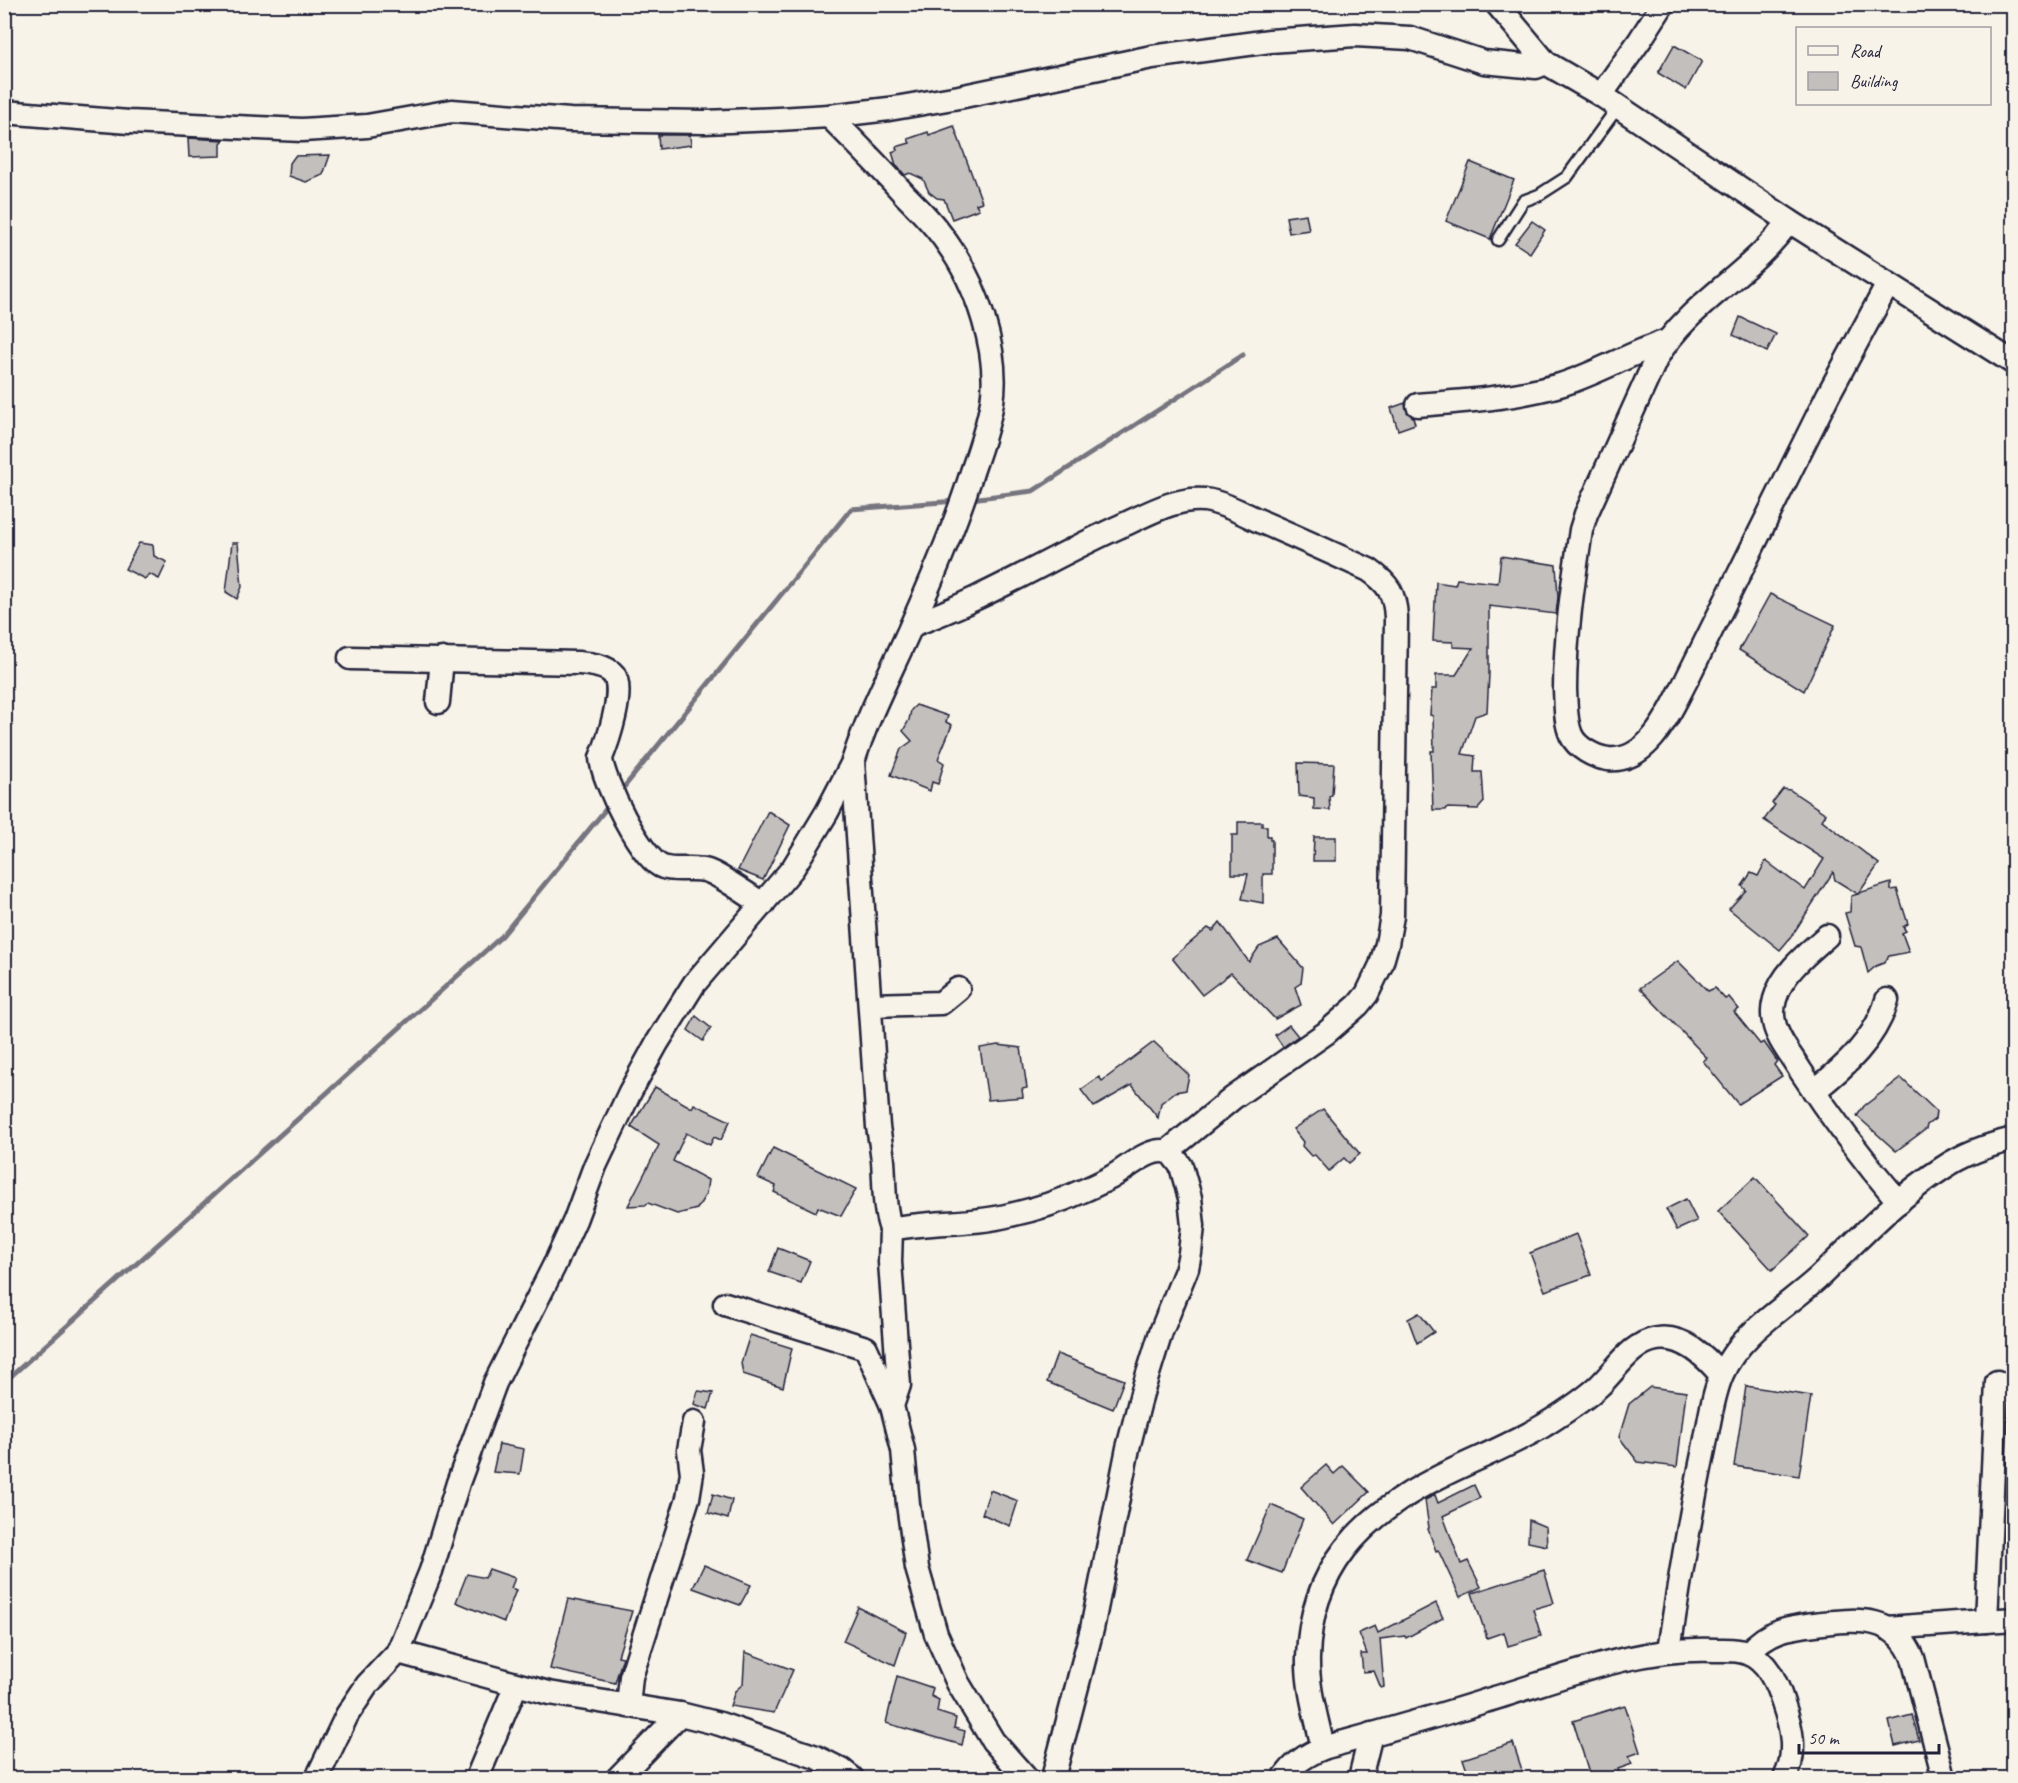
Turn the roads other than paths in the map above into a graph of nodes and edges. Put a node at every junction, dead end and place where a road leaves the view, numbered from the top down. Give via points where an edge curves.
1 (1497, 4) edge
2 (1663, 4) edge
3 (1546, 63) junction
4 (1609, 101) junction
5 (4, 112) edge
6 (829, 116) junction
7 (1789, 221) junction
8 (1498, 240) dead end
9 (1888, 284) junction
10 (1666, 340) junction
11 (2013, 363) edge
12 (1418, 405) dead end
13 (912, 625) junction
14 (350, 657) dead end
15 (442, 659) junction
16 (438, 702) dead end
17 (853, 762) junction
18 (763, 904) junction
19 (1827, 936) dead end
20 (958, 989) dead end
21 (1887, 1000) dead end
22 (870, 1005) junction
23 (1814, 1091) junction
24 (2013, 1139) edge
25 (1168, 1151) junction
26 (1899, 1202) junction
27 (891, 1229) junction
28 (725, 1304) dead end
29 (1721, 1376) junction
30 (1997, 1382) dead end
31 (892, 1406) junction
32 (694, 1422) dead end
33 (2013, 1619) edge
34 (1986, 1621) junction
35 (1887, 1628) junction
36 (1669, 1650) junction
37 (398, 1652) junction
38 (1748, 1653) junction
39 (516, 1685) junction
40 (628, 1706) junction
41 (680, 1714) junction
42 (1371, 1734) junction
43 (1323, 1748) junction
44 (317, 1779) edge
45 (477, 1779) edge
46 (618, 1779) edge
47 (852, 1779) edge
48 (1026, 1779) edge
49 (1053, 1779) edge
50 (1284, 1779) edge
51 (1360, 1779) edge
52 (1785, 1779) edge
53 (1944, 1779) edge

1 - 3 street
2 - 4 street
3 - 4 street
3 - 6 street via 1536,67 1484,62 1393,36 1316,37 1152,57 959,97
4 - 7 street
4 - 8 lane via 1567,177 1523,201
5 - 6 street via 302,130 367,126 452,111 570,120 705,122
6 - 13 street via 948,244 977,302 992,362 992,401 981,447
7 - 9 street
7 - 10 street via 1775,240
9 - 10 street via 1663,724 1644,747 1610,759 1581,747 1568,725 1565,654 1571,594 1586,514
9 - 11 street
10 - 12 street via 1603,370 1561,384 1477,401
13 - 17 street via 881,687
13 - 25 street via 947,613 1077,546 1185,500 1215,502 1369,570 1383,580 1392,594 1396,618 1392,915 1381,964 1367,994 1347,1016 1233,1098
14 - 15 street
15 - 16 street
15 - 18 street via 578,663 612,672 617,709 601,766 640,846 663,868 708,871
17 - 18 street via 793,868
17 - 22 street
18 - 37 street via 694,984 630,1092 554,1266 495,1383 431,1571
19 - 23 street via 1789,973 1778,990 1773,1014 1779,1036
20 - 22 street via 940,1003
21 - 23 street via 1882,1017 1860,1048
22 - 27 street via 883,1185
23 - 26 street via 1865,1163
24 - 26 street via 1956,1159
25 - 27 street via 1152,1153 1070,1196 1010,1215
25 - 49 street via 1181,1166 1190,1198 1190,1253 1142,1393 1092,1629
26 - 29 street via 1744,1342
27 - 31 street via 899,1385
28 - 31 street via 866,1348
29 - 36 street via 1698,1479
29 - 43 street via 1712,1363 1684,1343 1665,1338 1642,1344 1598,1387 1543,1426 1437,1478 1370,1520 1331,1569 1309,1637 1307,1661
30 - 34 street
31 - 48 street via 903,1450 917,1568 936,1634 973,1710 993,1741
32 - 40 street via 688,1498 631,1677
33 - 34 street
34 - 35 street
35 - 38 street via 1860,1620 1789,1628 1763,1638
35 - 53 street via 1903,1641 1913,1658
36 - 38 street
36 - 42 street via 1628,1658
37 - 39 street
37 - 44 street via 367,1685 347,1715
38 - 52 street via 1768,1669 1785,1707 1792,1754
39 - 40 street
39 - 45 street
40 - 41 street
41 - 46 street
41 - 47 street via 816,1757
42 - 43 street
42 - 51 street
43 - 50 street via 1296,1762

